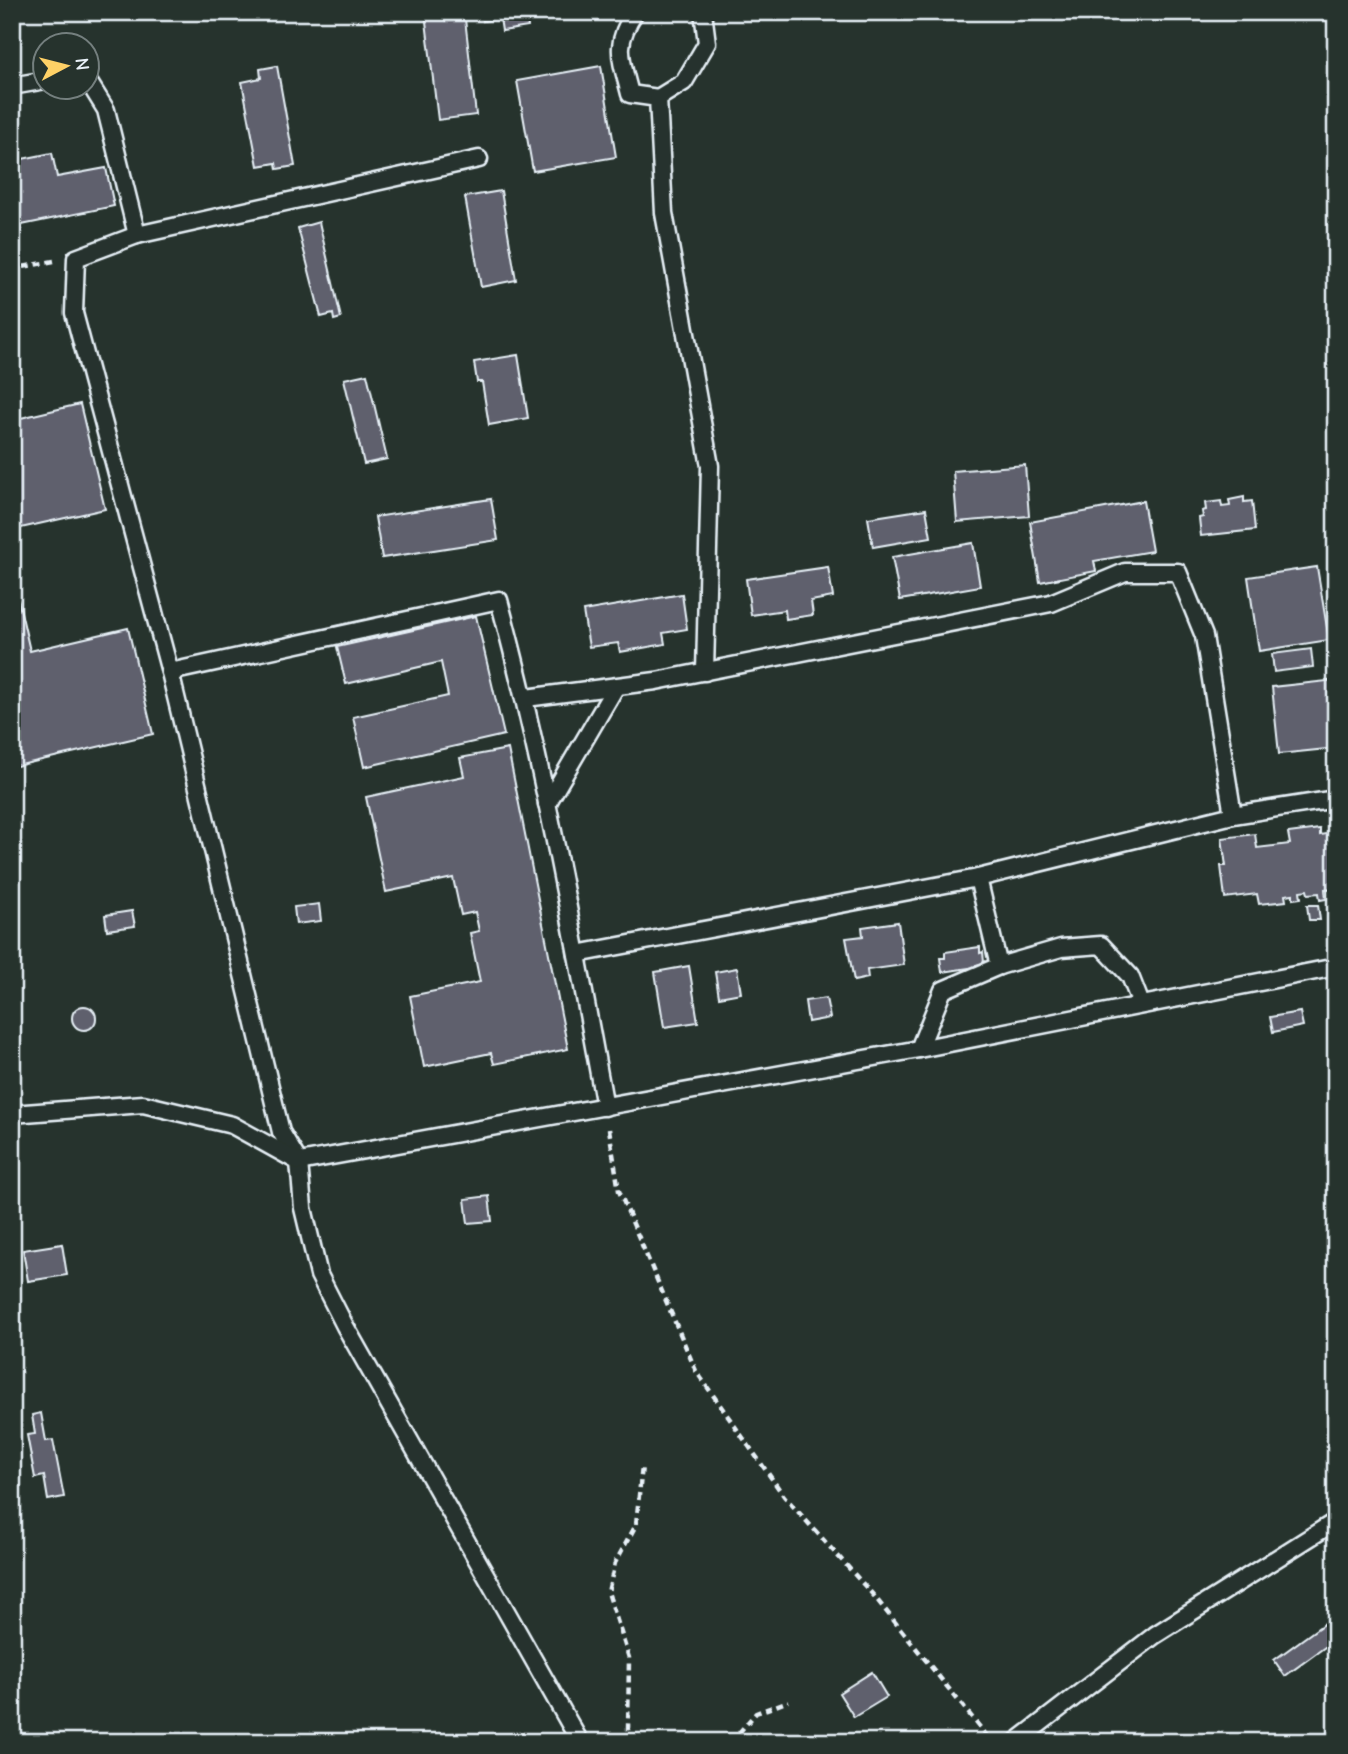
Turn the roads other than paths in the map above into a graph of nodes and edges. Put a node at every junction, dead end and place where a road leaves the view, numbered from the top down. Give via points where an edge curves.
1 (635, 12) edge
2 (703, 12) edge
3 (32, 82) edge
4 (12, 86) edge
5 (658, 98) junction
6 (101, 102) edge
7 (480, 159) dead end
8 (137, 235) junction
9 (170, 672) junction
10 (705, 672) junction
11 (615, 688) junction
12 (526, 698) junction
13 (1336, 799) edge
14 (547, 804) junction
15 (1233, 816) junction
16 (978, 878) junction
17 (577, 954) junction
18 (999, 966) junction
19 (1336, 967) edge
20 (1141, 1004) junction
21 (919, 1049) junction
22 (605, 1107) junction
23 (12, 1114) edge
24 (299, 1162) junction
25 (1336, 1521) edge
26 (580, 1742) edge
27 (1016, 1742) edge

1 - 5 lane via 624,29 620,51 630,93
2 - 5 lane via 707,43 684,82
3 - 4 lane
5 - 10 lane via 664,213 710,466
6 - 8 lane
7 - 8 lane
8 - 9 lane via 76,258 74,313
9 - 12 lane via 499,600
9 - 24 lane via 281,1132
10 - 11 lane
10 - 15 lane via 1051,603 1125,572 1178,572 1204,636
11 - 12 lane
11 - 14 lane
12 - 14 lane
13 - 15 lane
14 - 17 lane
15 - 16 lane
16 - 17 lane
16 - 18 lane
17 - 22 lane
18 - 20 lane via 1061,948 1101,946 1130,976
18 - 21 lane via 943,990
19 - 20 lane
20 - 21 lane
21 - 22 lane
22 - 24 lane
23 - 24 lane via 143,1104 232,1125
24 - 26 lane via 303,1208 319,1275
25 - 27 lane via 1155,1634

